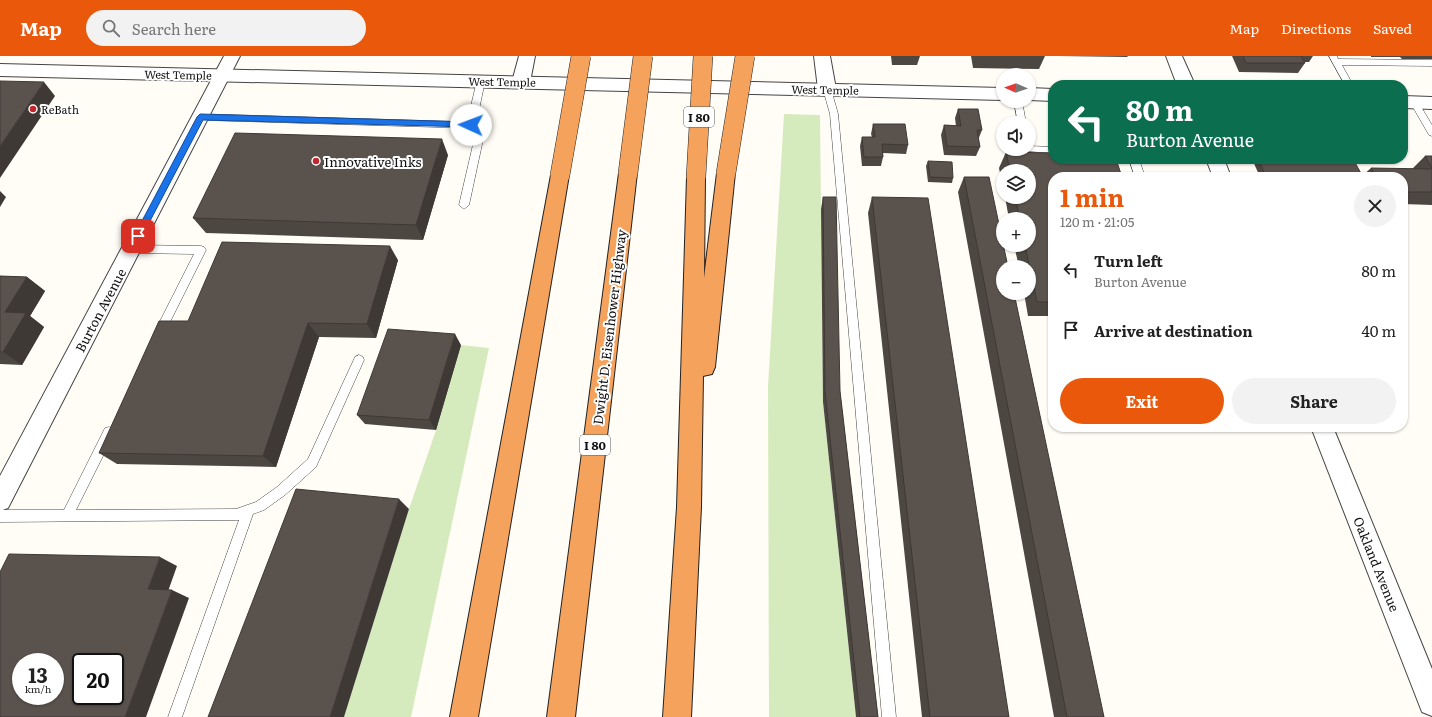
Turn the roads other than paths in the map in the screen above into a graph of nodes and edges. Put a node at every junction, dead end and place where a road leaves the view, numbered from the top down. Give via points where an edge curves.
1 (232, 56) edge
2 (527, 56) edge
3 (581, 56) edge
4 (643, 56) edge
5 (703, 56) edge
6 (745, 56) edge
7 (822, 56) edge
8 (1174, 56) edge
9 (1334, 59) edge
10 (1432, 63) edge
11 (0, 70) edge
12 (223, 75) junction
13 (1184, 80) edge
14 (1346, 80) edge
15 (481, 81) junction
16 (521, 82) junction
17 (827, 89) junction
18 (996, 94) edge
19 (1036, 94) edge
20 (1048, 95) edge
21 (1409, 102) edge
22 (1432, 103) edge
23 (200, 117) junction
24 (471, 125) junction
25 (1432, 133) edge
26 (1036, 149) edge
27 (1048, 150) edge
28 (464, 205) dead end
29 (132, 249) junction
30 (155, 341) edge
31 (359, 360) dead end
32 (113, 425) edge
33 (1324, 432) edge
34 (0, 500) edge
35 (689, 507) junction
36 (248, 511) junction
37 (0, 516) edge
38 (67, 516) junction
39 (1432, 702) edge
40 (175, 717) edge
41 (464, 717) edge
42 (562, 717) edge
43 (677, 717) edge
44 (889, 717) edge

1 - 12 street, Burton Avenue
2 - 16 street
3 - 41 highway, bridge
4 - 42 highway, Dwight D. Eisenhower Highway / I 80, bridge
5 - 35 highway, I 80, bridge via 696,177
6 - 35 highway, bridge via 726,173
7 - 17 street
8 - 13 street
9 - 10 lane
9 - 14 lane
11 - 12 street, West Temple
12 - 15 street, West Temple
12 - 23 street, Burton Avenue
15 - 16 street, West Temple
15 - 24 lane
16 - 17 street, West Temple
17 - 18 street, West Temple
17 - 44 lane via 834,114
19 - 20 street
21 - 22 street
21 - 25 lane
23 - 24 lane
23 - 29 street, Burton Avenue
24 - 28 lane via 480,135
26 - 27 lane
29 - 30 lane via 201,250
29 - 34 street, Burton Avenue
31 - 36 lane via 312,463 281,491
32 - 38 lane
33 - 39 street, Oakland Avenue
35 - 43 highway, I 80
36 - 38 lane via 236,515
36 - 40 lane
37 - 38 lane

